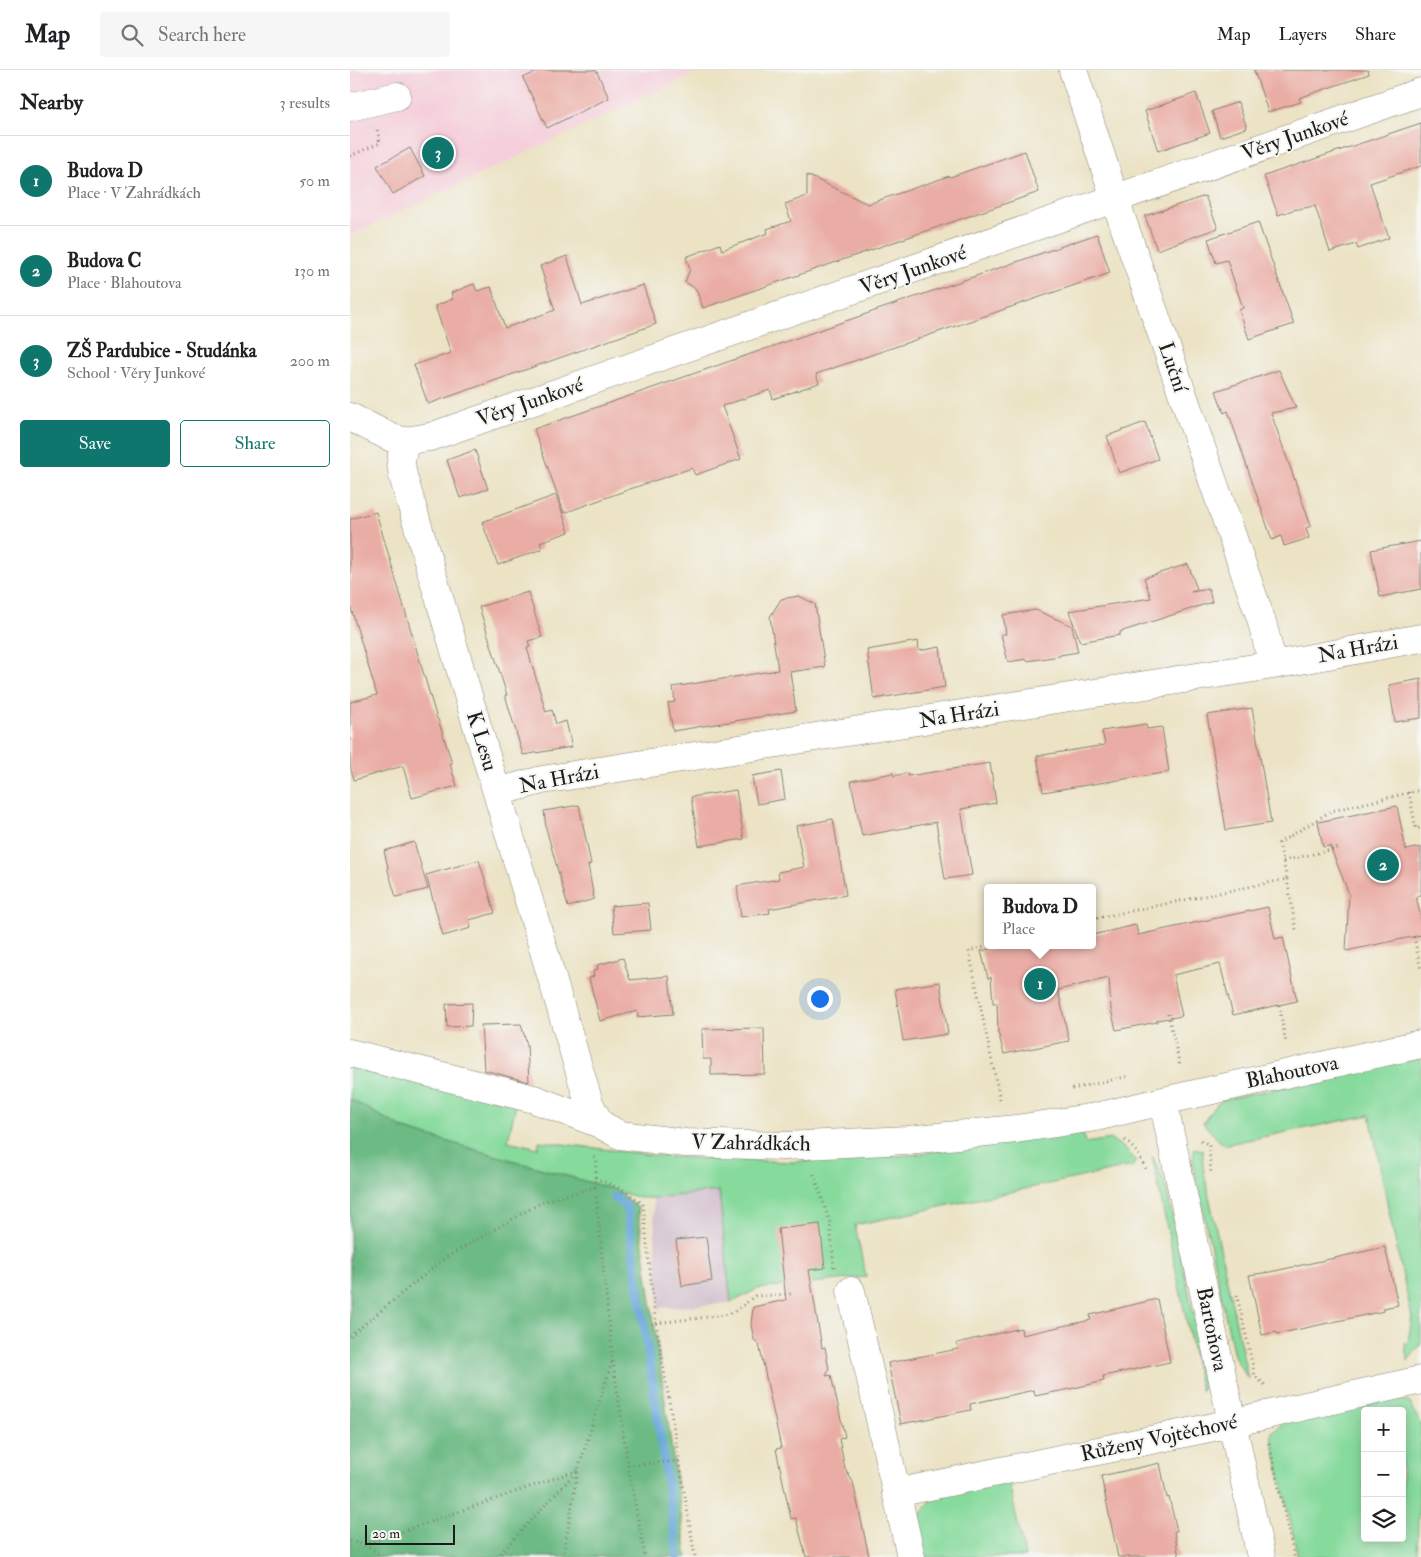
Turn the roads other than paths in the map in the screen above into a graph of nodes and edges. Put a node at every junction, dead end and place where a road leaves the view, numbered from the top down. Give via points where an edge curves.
1 (1074, 70) edge
2 (1421, 92) edge
3 (397, 96) dead end
4 (350, 107) edge
5 (1115, 200) junction
6 (350, 417) edge
7 (404, 441) junction
8 (1421, 638) edge
9 (1273, 665) junction
10 (497, 792) junction
11 (1421, 1044) edge
12 (350, 1053) edge
13 (1162, 1101) junction
14 (600, 1124) junction
15 (842, 1281) road end
16 (1421, 1380) edge
17 (1232, 1422) junction
18 (896, 1493) junction
19 (911, 1557) edge
20 (1260, 1557) edge

1 - 5 street, Luční
2 - 5 street, Věry Junkové
3 - 4 street
5 - 7 street, Věry Junkové via 430,437
5 - 9 street, Luční via 1258,612
6 - 7 street
7 - 10 street, K Lesu via 402,476
8 - 9 street, Na Hrázi
9 - 10 street, Na Hrázi via 552,779
10 - 14 street, K Lesu via 589,1103
11 - 13 street, Blahoutova
12 - 14 street, V Zahrádkách via 534,1099
13 - 14 street, V Zahrádkách via 1088,1118 1016,1129 908,1140 805,1145 685,1142 620,1134
13 - 17 street, Bartoňova
15 - 18 street
16 - 17 street, Růženy Vojtěchové
17 - 18 street, Růženy Vojtěchové
17 - 20 street, Bartoňova
18 - 19 street

